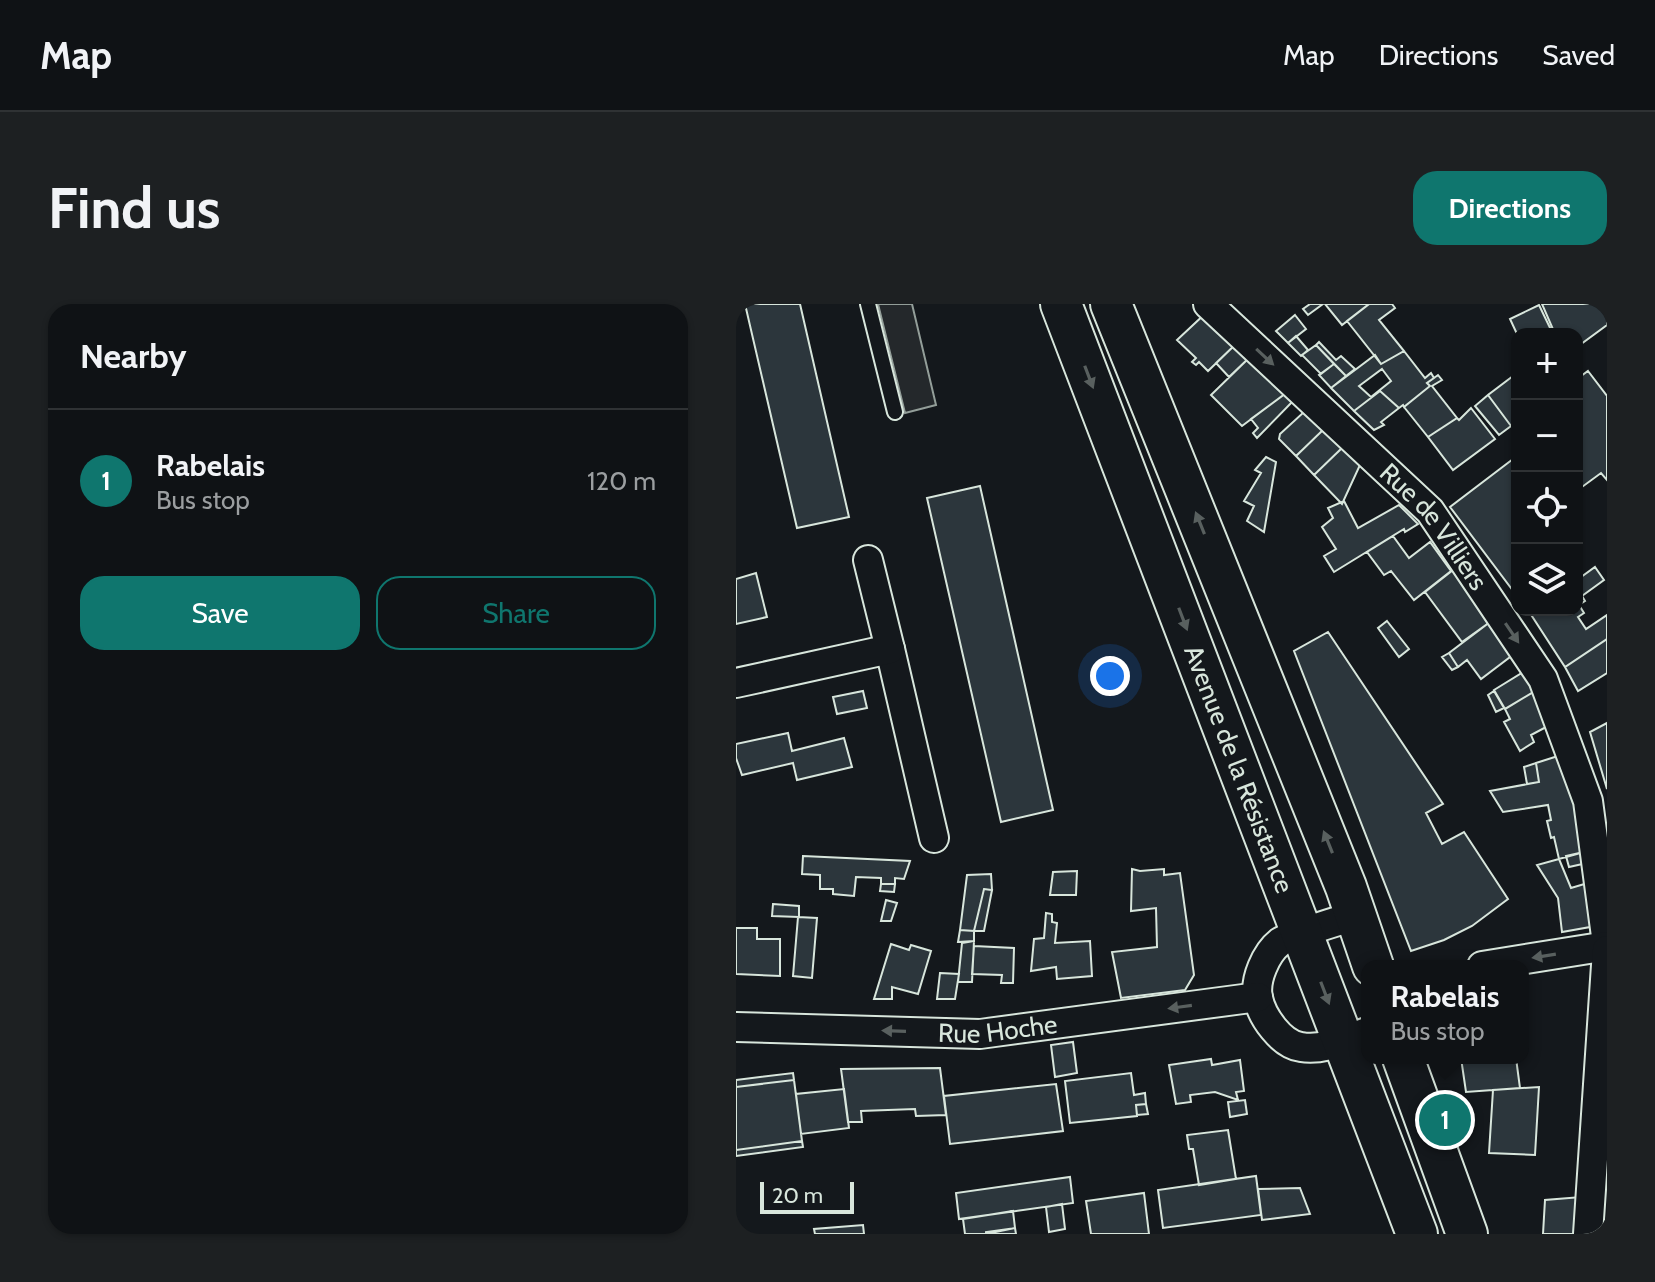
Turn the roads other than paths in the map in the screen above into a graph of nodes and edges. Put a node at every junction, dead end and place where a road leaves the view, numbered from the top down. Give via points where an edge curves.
1 (868, 304) edge
2 (1061, 304) edge
3 (1111, 304) edge
4 (1208, 304) edge
5 (895, 412) dead end
6 (868, 560) dead end
7 (890, 649) junction
8 (736, 683) edge
9 (934, 838) dead end
10 (1357, 915) junction
11 (1302, 935) junction
12 (1607, 947) edge
13 (1371, 960) edge
14 (1521, 960) edge
15 (1258, 997) junction
16 (736, 1027) edge
17 (1355, 1036) edge
18 (1361, 1055) edge
19 (1364, 1064) edge
20 (1405, 1064) edge
21 (1417, 1234) edge
22 (1467, 1234) edge
23 (1588, 1234) edge

1 - 5 lane
2 -> 11 main road, Avenue de la Résistance
10 -> 3 main road, Avenue de la Résistance
4 -> 12 street, Rue de Villiers via 1430,511 1543,679 1588,801
6 - 7 street
7 - 8 street
7 - 9 street
10 - 11 street
10 - 13 main road, Avenue de la Résistance
11 - 15 street via 1281,941 1269,957 1261,970
11 -> 17 main road, Avenue de la Résistance
12 -> 14 street
12 - 23 street, Rue de Villiers
15 -> 16 street, Rue Hoche via 980,1034
15 - 17 street via 1278,1034 1297,1047 1320,1048
17 - 18 main road, Avenue de la Résistance
19 - 21 main road, Avenue de la Résistance
20 - 22 main road

